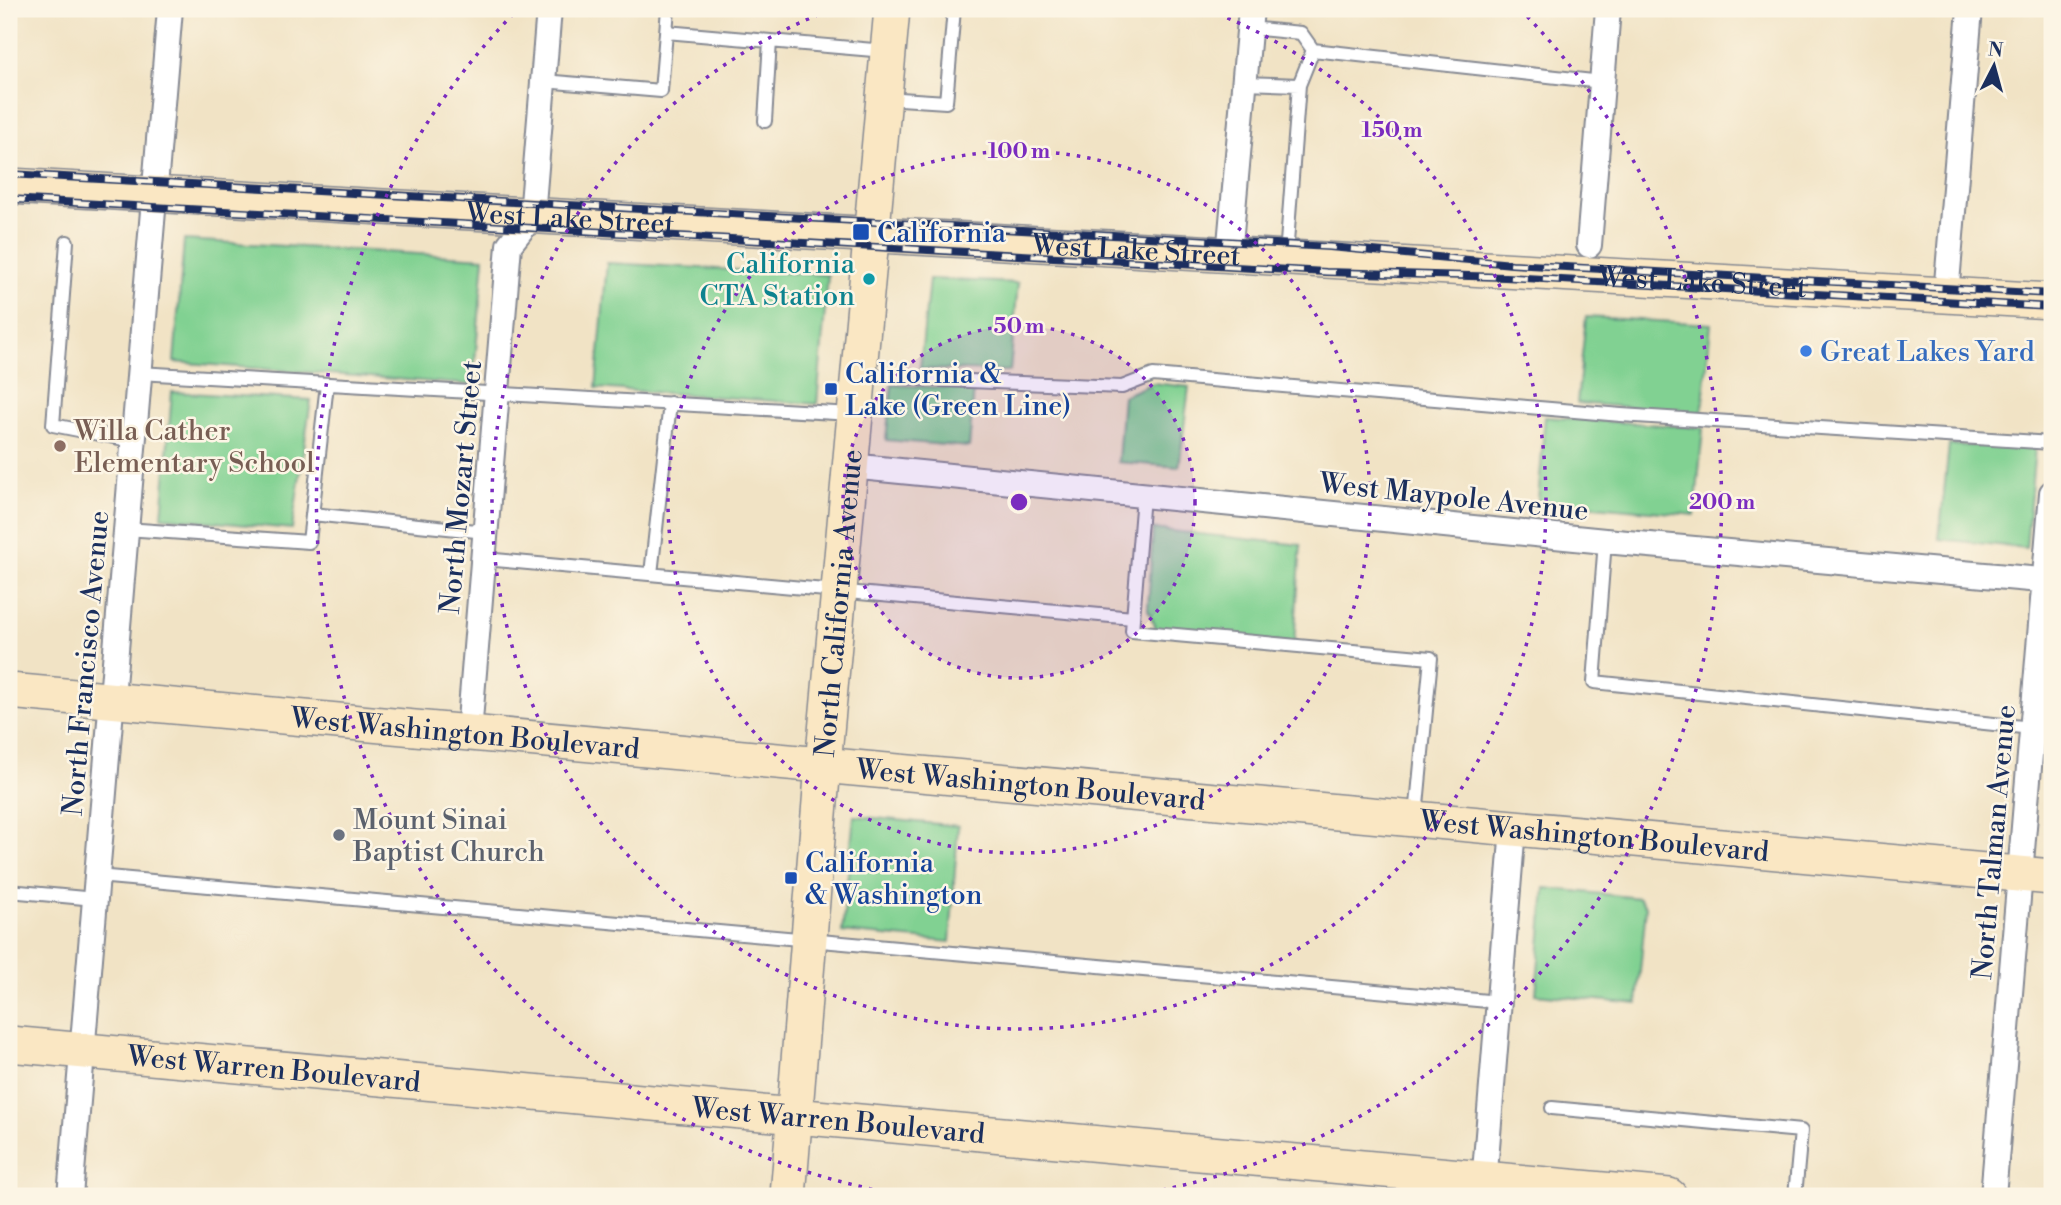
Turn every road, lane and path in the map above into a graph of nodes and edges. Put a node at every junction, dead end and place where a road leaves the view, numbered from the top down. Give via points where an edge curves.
1 (170, 9) edge
2 (549, 9) edge
3 (668, 9) edge
4 (892, 9) edge
5 (954, 9) edge
6 (1608, 9) edge
7 (1970, 9) edge
8 (1250, 18) edge
9 (666, 32) junction
10 (770, 41) junction
11 (1313, 50) junction
12 (889, 51) junction
13 (543, 81) junction
14 (1602, 82) junction
15 (1245, 83) junction
16 (1299, 85) junction
17 (885, 98) junction
18 (765, 121) dead end
19 (9, 186) edge
20 (155, 195) junction
21 (492, 214) junction
22 (532, 216) junction
23 (67, 242) dead end
24 (875, 244) junction
25 (509, 245) junction
26 (1229, 255) junction
27 (1286, 257) junction
28 (1588, 264) junction
29 (1946, 295) junction
30 (2052, 301) edge
31 (139, 373) junction
32 (858, 374) junction
33 (327, 384) junction
34 (498, 394) junction
35 (670, 403) junction
36 (854, 414) junction
37 (134, 441) junction
38 (2052, 443) edge
39 (850, 466) junction
40 (2052, 493) edge
41 (1143, 496) junction
42 (312, 514) junction
43 (126, 529) junction
44 (486, 532) junction
45 (1605, 541) junction
46 (484, 559) junction
47 (651, 574) junction
48 (2048, 580) edge
49 (840, 592) junction
50 (1133, 618) junction
51 (9, 691) edge
52 (112, 701) junction
53 (2032, 727) junction
54 (469, 733) junction
55 (823, 765) junction
56 (1416, 819) junction
57 (1513, 828) junction
58 (2036, 876) edge
59 (96, 887) junction
60 (9, 891) edge
61 (809, 940) junction
62 (1499, 1002) junction
63 (9, 1044) edge
64 (82, 1051) junction
65 (1552, 1108) dead end
66 (794, 1116) junction
67 (1483, 1188) edge
68 (70, 1196) edge
69 (788, 1196) edge
70 (1669, 1196) edge
71 (1795, 1196) edge
72 (1993, 1196) edge

1 - 20 street, North Francisco Avenue
2 - 13 street
3 - 9 lane
4 - 12 street, North California Avenue
5 - 17 lane via 946,102
6 - 14 street
7 - 29 street
8 - 11 lane via 1301,33
8 - 15 street
9 - 10 lane
9 - 13 lane via 661,91
10 - 12 lane
10 - 18 lane
11 - 14 lane
11 - 16 lane
12 - 17 street, North California Avenue
13 - 22 street
14 - 28 street
15 - 16 lane
15 - 26 street
16 - 27 lane
17 - 24 street, North California Avenue
19 - 20 street, West Lake Street
20 - 21 street, West Lake Street
20 - 31 street, North Francisco Avenue
21 - 22 street, West Lake Street
21 - 25 street
22 - 24 street, West Lake Street via 704,225 731,248
22 - 25 street
23 - 37 lane via 52,425
24 - 26 street, West Lake Street via 942,238
24 - 32 street, North California Avenue
25 - 34 street, North Mozart Street
26 - 27 street, West Lake Street
27 - 28 street, West Lake Street
28 - 29 street, West Lake Street
29 - 30 street, West Lake Street
31 - 33 lane
31 - 37 street, North Francisco Avenue
32 - 36 street, North California Avenue
32 - 38 lane via 1122,387 1153,374 1621,415
33 - 34 lane
33 - 42 lane
34 - 35 lane
34 - 44 street, North Mozart Street
35 - 36 lane
35 - 47 lane
36 - 39 street, North California Avenue
37 - 43 street, North Francisco Avenue
39 - 41 street, West Maypole Avenue
39 - 49 street, North California Avenue
40 - 48 street, North Talman Avenue
41 - 45 street, West Maypole Avenue
41 - 50 lane
42 - 43 lane via 309,542
42 - 44 lane
43 - 52 street, North Francisco Avenue
44 - 46 street, North Mozart Street
45 - 48 street, West Maypole Avenue
45 - 53 lane via 1594,682
46 - 47 lane
46 - 54 street, North Mozart Street
47 - 49 lane
48 - 53 street, North Talman Avenue
49 - 50 lane
49 - 55 street, North California Avenue
50 - 56 lane via 1132,631 1431,658
51 - 52 street, West Washington Boulevard
52 - 54 street, West Washington Boulevard
52 - 59 street, North Francisco Avenue
53 - 58 street, North Talman Avenue
54 - 55 street, West Washington Boulevard
55 - 56 street, West Washington Boulevard
55 - 61 street, North California Avenue
56 - 57 street, West Washington Boulevard
57 - 58 street, West Washington Boulevard
57 - 62 street
58 - 72 street, North Talman Avenue
59 - 60 lane
59 - 61 lane
59 - 64 street, North Francisco Avenue
61 - 62 lane
61 - 66 street, North California Avenue
62 - 67 street
63 - 64 street, West Warren Boulevard
64 - 66 street, West Warren Boulevard
64 - 68 street, North Francisco Avenue
65 - 71 lane via 1801,1131
66 - 67 street, West Warren Boulevard
66 - 69 street, North California Avenue
67 - 70 street, West Warren Boulevard

